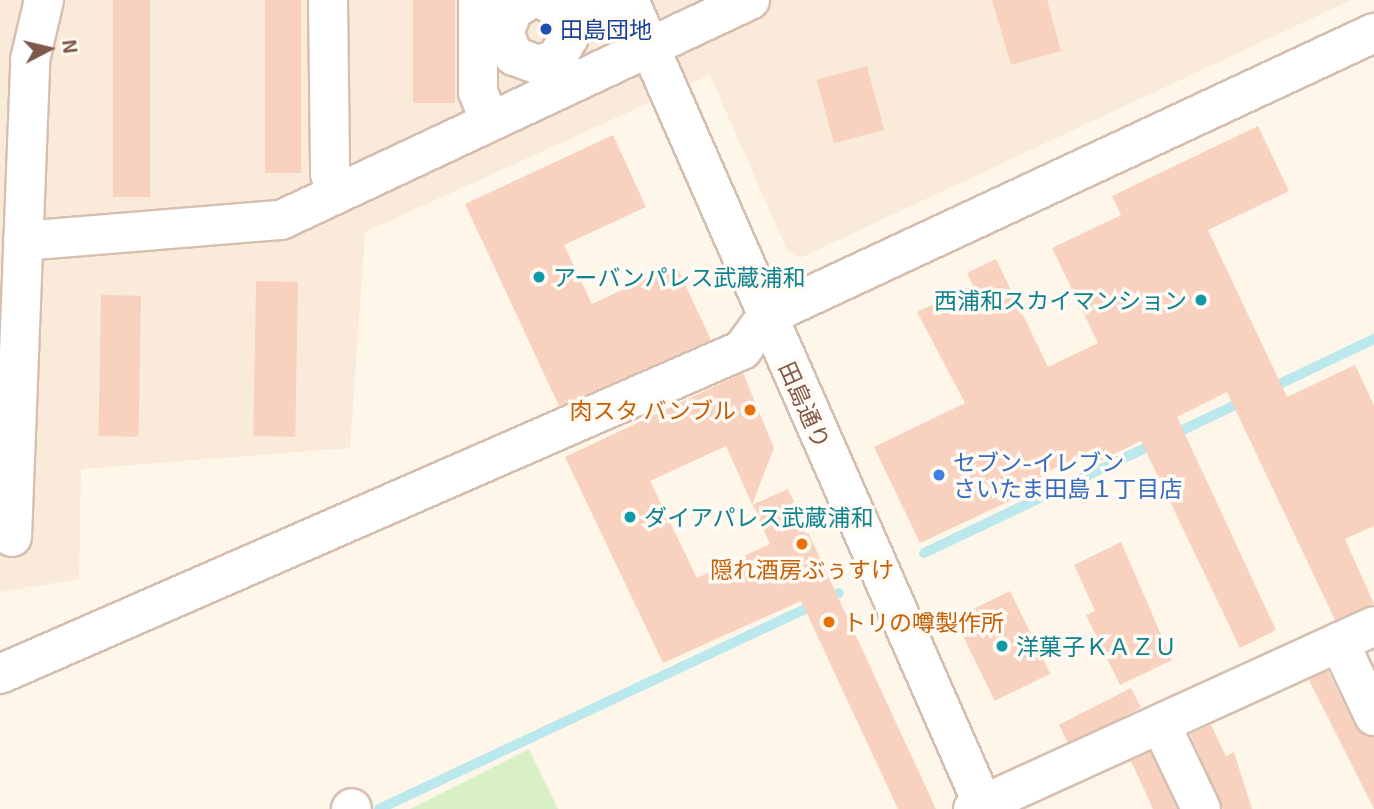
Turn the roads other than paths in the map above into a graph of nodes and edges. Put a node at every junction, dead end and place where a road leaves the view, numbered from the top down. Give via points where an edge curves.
1 (44, 0) edge
2 (327, 0) edge
3 (478, 0) edge
4 (529, 0) edge
5 (620, 0) edge
6 (629, 0) edge
7 (750, 0) edge
8 (556, 10) edge
9 (1374, 33) edge
10 (649, 47) junction
11 (490, 122) junction
12 (337, 190) junction
13 (23, 241) junction
14 (767, 316) junction
15 (12, 537) dead end
16 (1374, 626) edge
17 (1339, 642) junction
18 (0, 674) edge
19 (1374, 716) edge
20 (1161, 725) junction
21 (980, 808) edge
22 (1201, 809) edge

1 - 13 street via 30,60
2 - 12 street via 330,174
3 - 11 street via 478,92
4 - 8 street via 505,24 509,49 522,61 556,59 569,37
5 - 8 street
6 - 10 street, 田島通り
7 - 10 street
9 - 14 street
10 - 11 street
10 - 14 street, 田島通り
11 - 12 street
12 - 13 street via 281,220
13 - 15 street
14 - 18 street via 743,350
14 - 21 street, 田島通り
16 - 17 street
17 - 19 street
17 - 20 street
20 - 21 street
20 - 22 street

